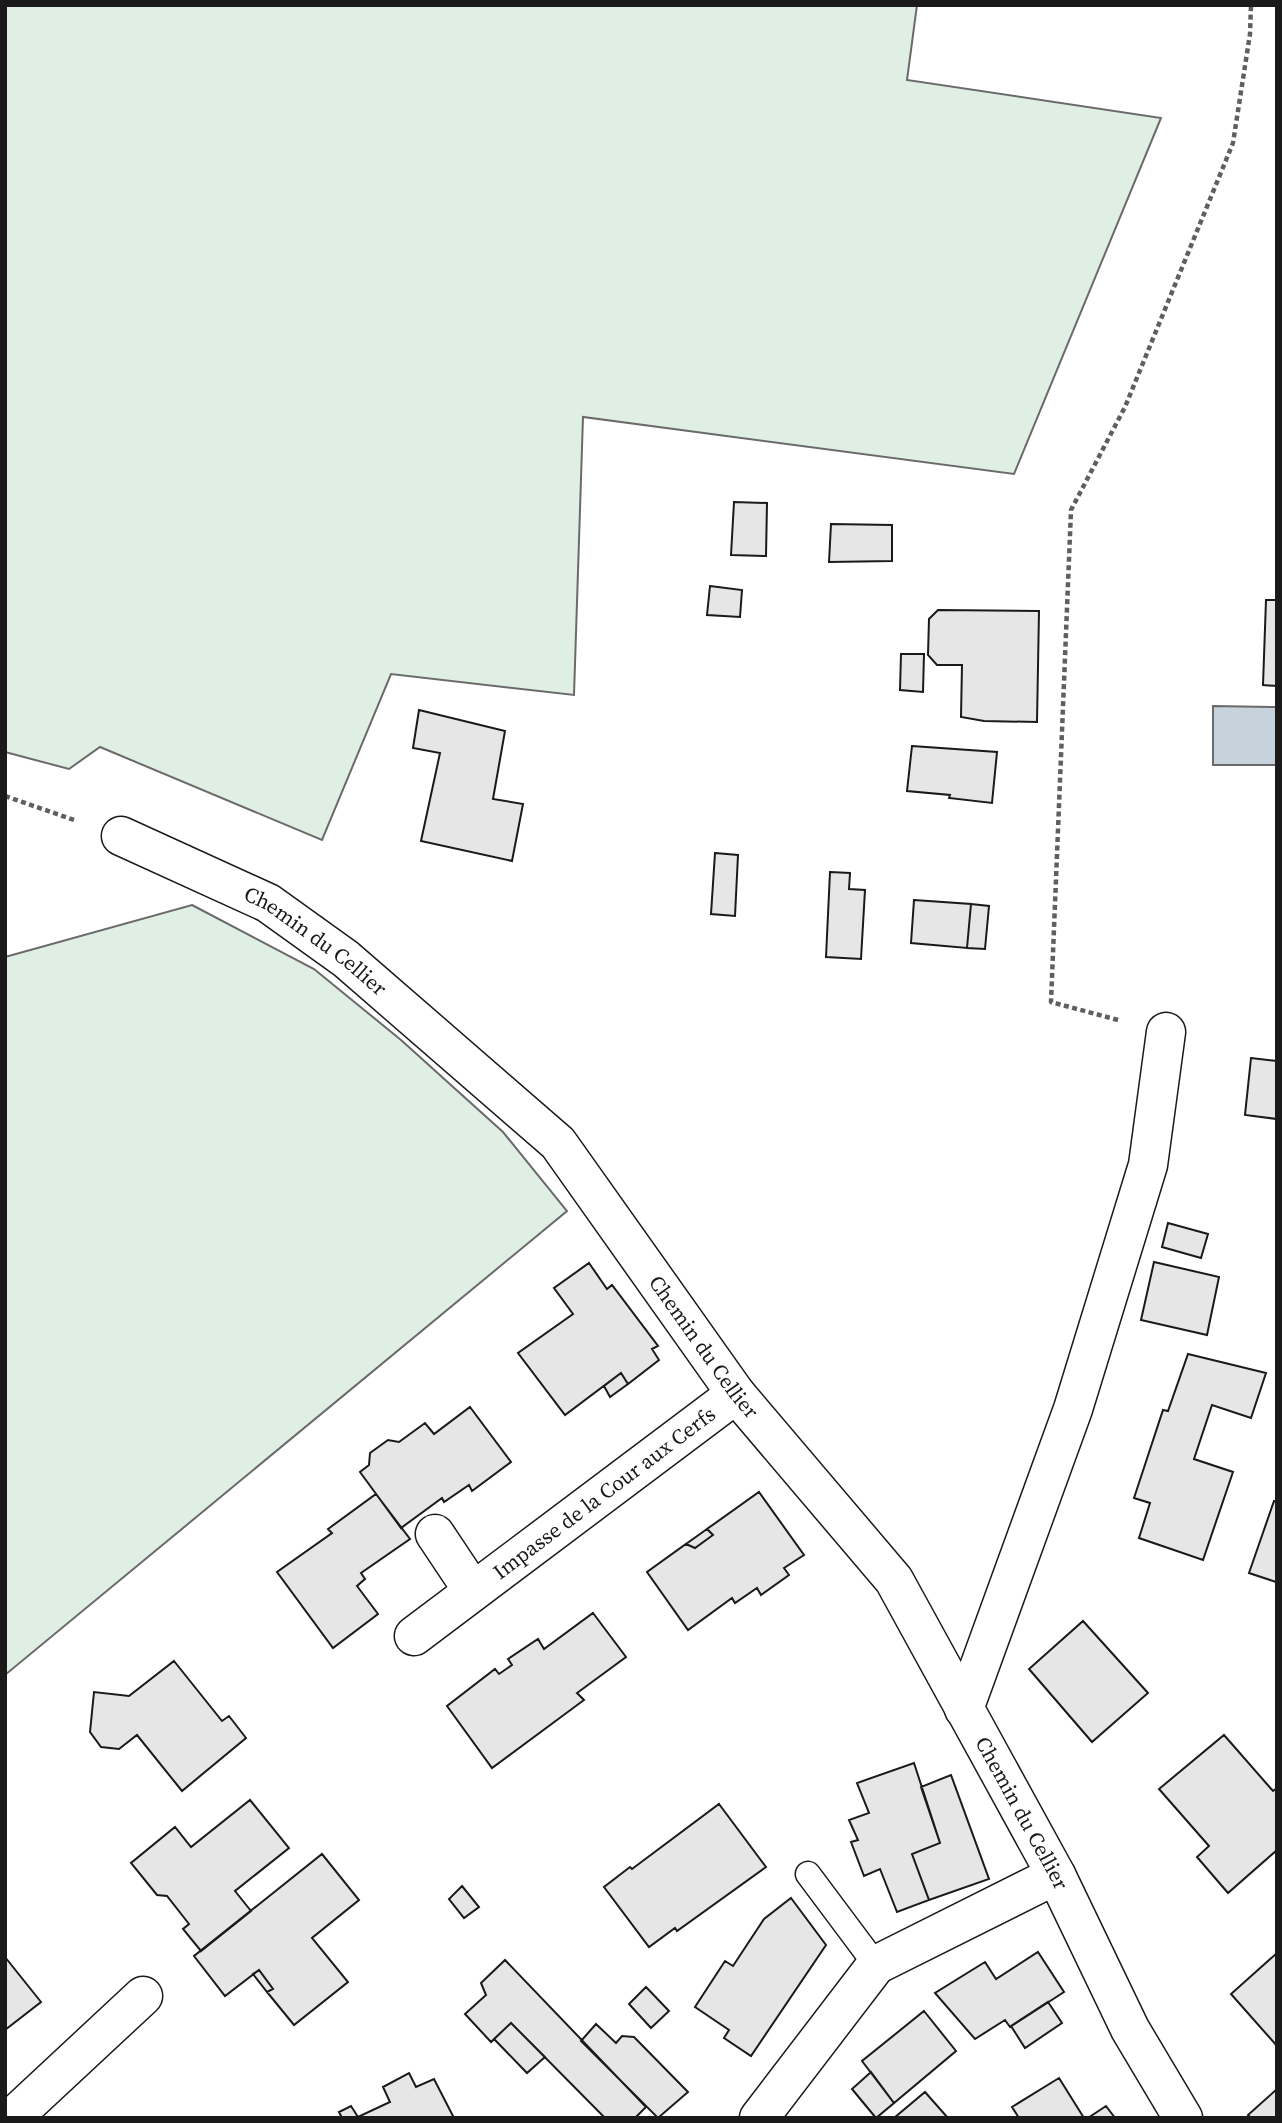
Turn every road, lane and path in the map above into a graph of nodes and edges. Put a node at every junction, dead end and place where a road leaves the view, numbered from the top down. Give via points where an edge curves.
1 (1251, 5) edge
2 (5, 796) edge
3 (121, 836) joint
4 (1166, 1032) joint
5 (736, 1394) junction
6 (435, 1534) dead end
7 (473, 1591) junction
8 (414, 1636) dead end
9 (964, 1709) junction
10 (808, 1874) dead end
11 (1056, 1875) junction
12 (876, 1965) junction
13 (143, 1996) dead end
14 (12, 2118) edge
15 (759, 2118) edge
16 (1183, 2118) edge

1 - 4 path via 1233,143 1125,407 1071,510 1051,1002
2 - 3 path
3 - 5 street, Chemin du Cellier via 268,903 346,959 558,1143
4 - 9 street via 1148,1165 1073,1409
5 - 7 street, Impasse de la Cour aux Cerfs
5 - 9 street, Chemin du Cellier via 894,1580
6 - 7 street, Impasse de la Cour aux Cerfs
7 - 8 street, Impasse de la Cour aux Cerfs
9 - 11 street, Chemin du Cellier
10 - 12 lane
11 - 12 street
11 - 16 street, Chemin du Cellier via 1130,2029
12 - 15 street
13 - 14 street

